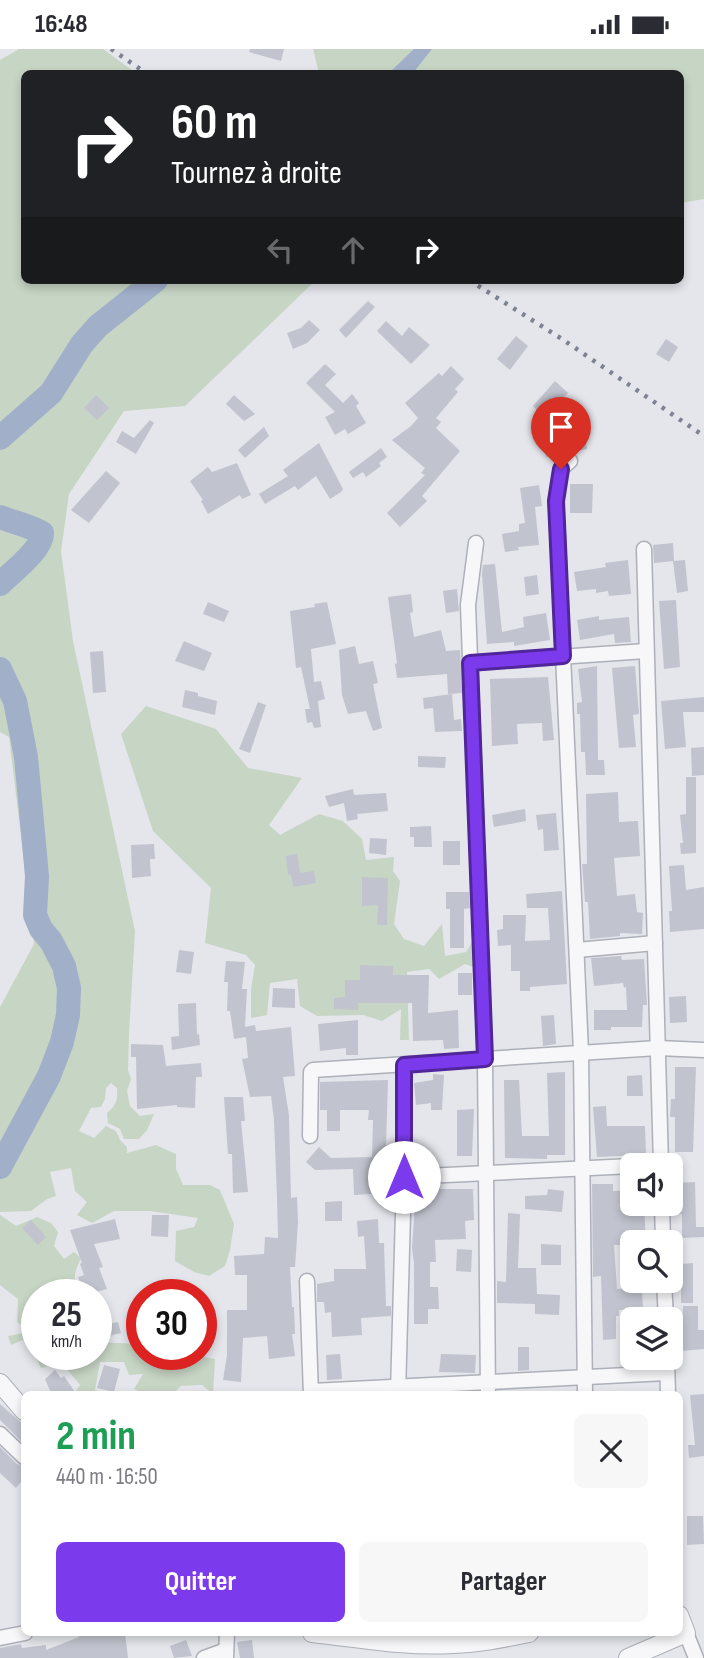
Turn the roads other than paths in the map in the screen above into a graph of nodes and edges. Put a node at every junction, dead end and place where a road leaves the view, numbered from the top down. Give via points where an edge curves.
1 (570, 461) dead end
2 (476, 543) dead end
3 (644, 549) dead end
4 (646, 651) junction
5 (563, 656) junction
6 (470, 663) junction
7 (655, 943) junction
8 (577, 950) junction
9 (658, 1048) junction
10 (704, 1050) edge
11 (581, 1052) junction
12 (485, 1059) junction
13 (404, 1065) junction
14 (310, 1136) dead end
15 (661, 1153) edge
16 (620, 1166) edge
17 (583, 1168) junction
18 (486, 1173) junction
19 (404, 1177) junction
20 (307, 1281) dead end
21 (667, 1373) joint
22 (585, 1377) junction
23 (0, 1383) edge
24 (488, 1388) edge
25 (398, 1390) edge
26 (312, 1391) edge
27 (369, 1391) edge
28 (585, 1391) edge
29 (668, 1391) edge
30 (21, 1408) edge
31 (0, 1434) edge
32 (21, 1454) edge
33 (683, 1625) edge
34 (686, 1633) junction
35 (21, 1634) edge
36 (683, 1634) edge
37 (227, 1636) edge
38 (342, 1636) edge
39 (516, 1636) edge
40 (679, 1636) edge
41 (0, 1638) edge
42 (407, 1638) edge
43 (382, 1640) junction
44 (430, 1644) junction
45 (483, 1644) edge
46 (226, 1654) edge
47 (204, 1658) edge
48 (396, 1658) edge
49 (444, 1658) edge
50 (628, 1658) edge
51 (696, 1658) edge

1 - 5 street via 561,469 556,501
2 - 6 street via 468,605
3 - 4 street
4 - 5 street
4 - 7 street
5 - 6 street
5 - 8 street
6 - 12 street
7 - 8 street
7 - 9 street
8 - 11 street
9 - 10 street
9 - 11 street
9 - 15 street
11 - 12 street
11 - 17 street
12 - 13 street
12 - 18 street
13 - 14 street via 312,1071
13 - 19 street
16 - 17 street
17 - 18 street
17 - 22 street
18 - 19 street
18 - 24 street
19 - 25 street
20 - 26 street
21 - 22 street
21 - 29 street
22 - 24 street
22 - 28 street
23 - 30 street
24 - 25 street
25 - 27 street
31 - 32 street
33 - 34 street
34 - 36 street
34 - 51 street
35 - 41 street
37 - 46 street
38 - 43 street
39 - 45 street
40 - 50 street
42 - 43 street
42 - 44 street
43 - 48 street
44 - 45 street
44 - 49 street
46 - 47 street

